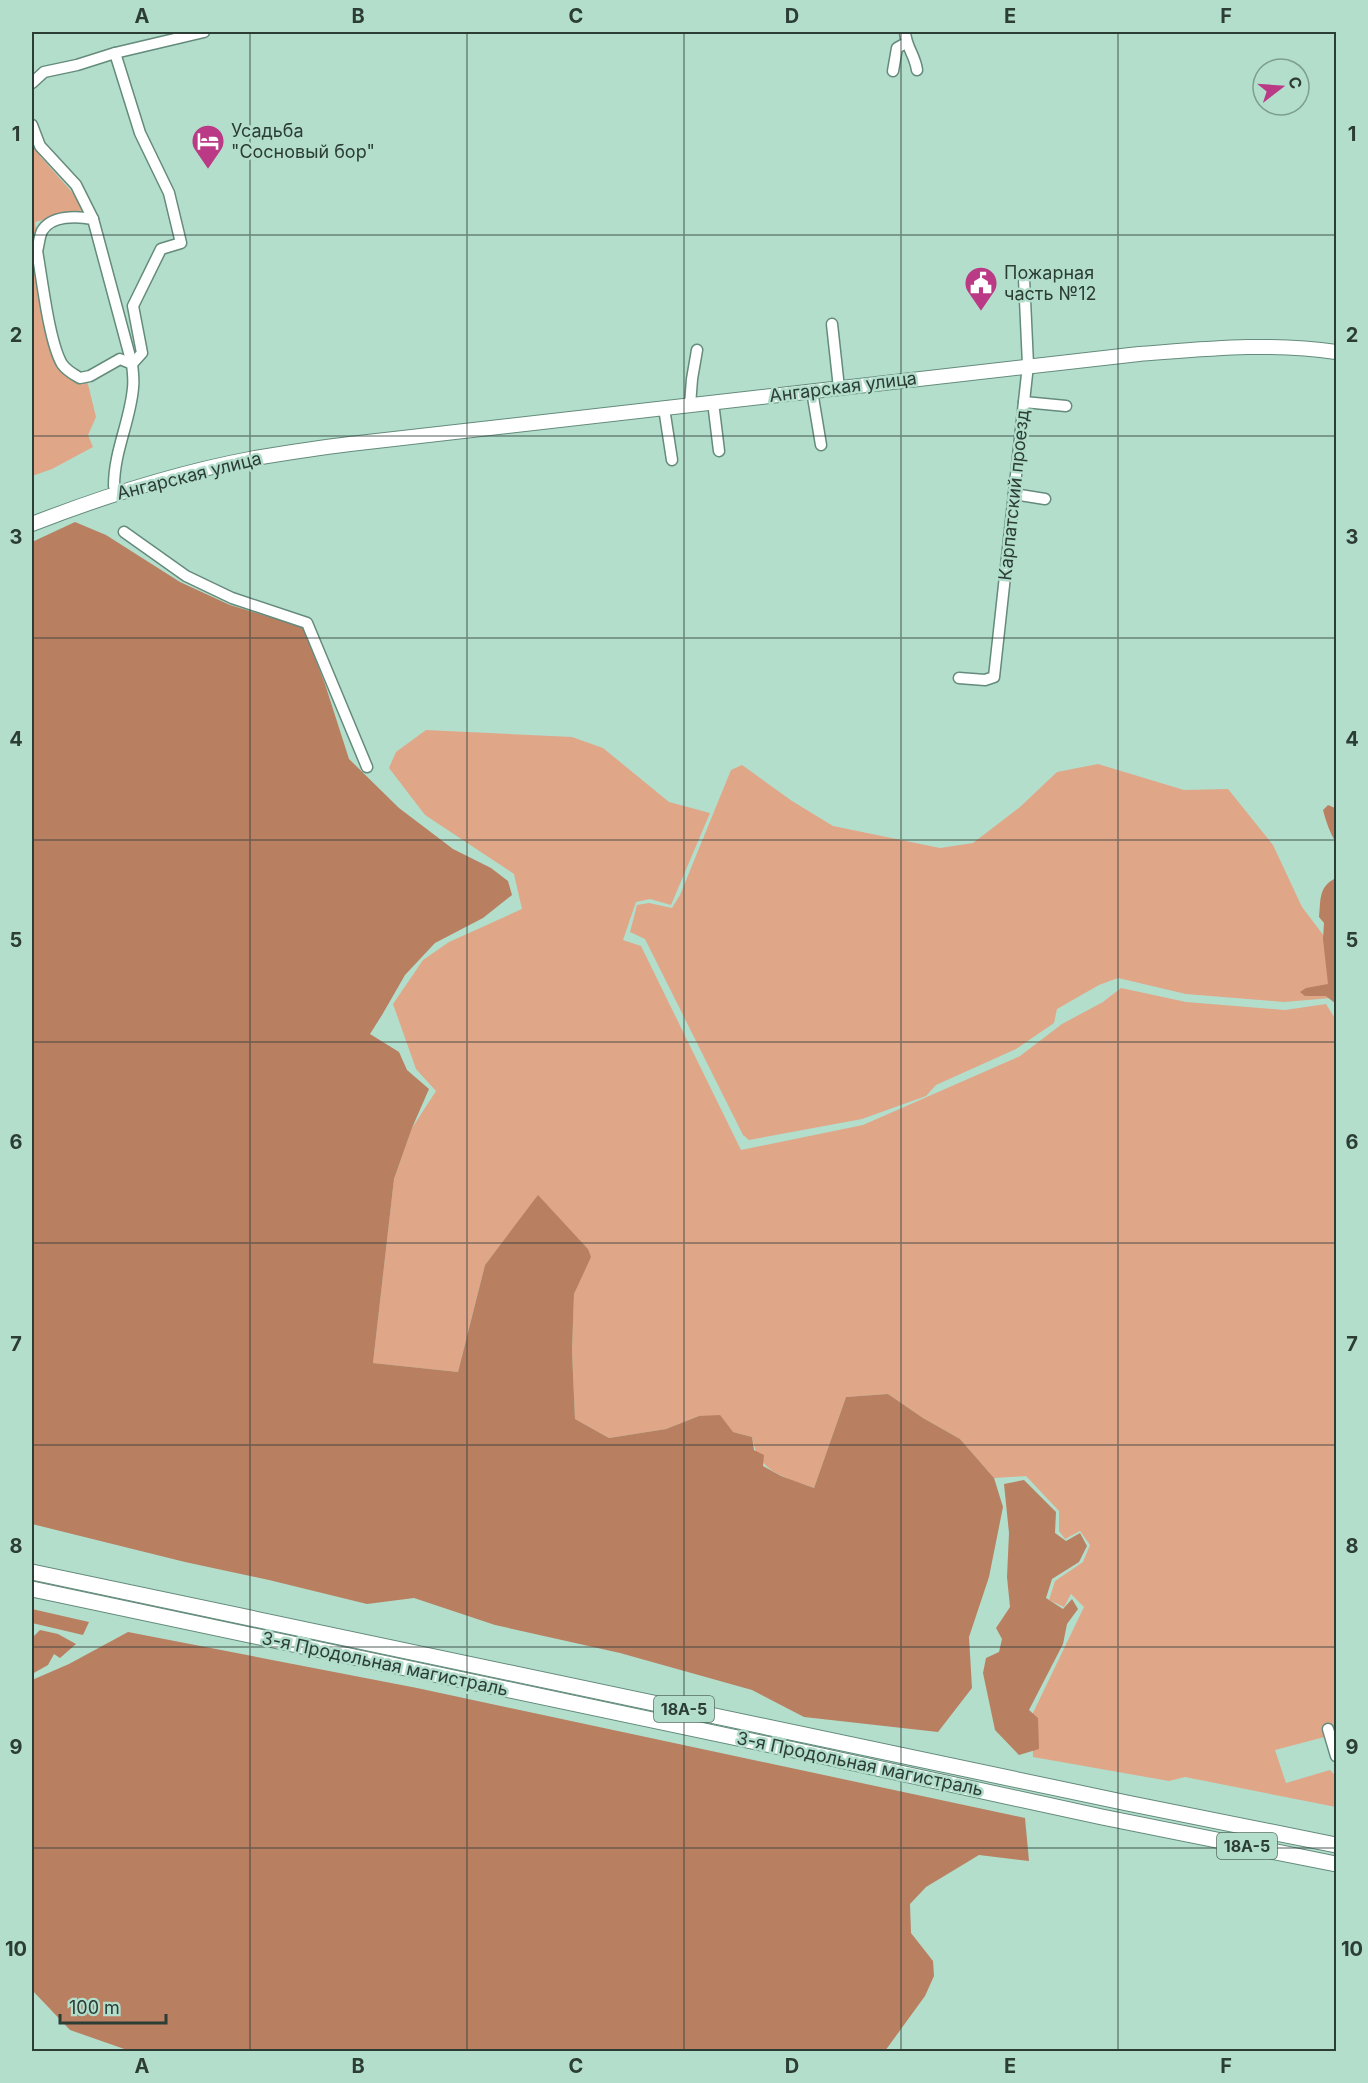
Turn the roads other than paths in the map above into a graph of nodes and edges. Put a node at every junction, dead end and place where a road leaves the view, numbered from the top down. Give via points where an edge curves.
1 (204, 32) edge
2 (905, 37) edge
3 (115, 53) junction
4 (917, 70) dead end
5 (893, 71) dead end
6 (32, 83) edge
7 (32, 125) edge
8 (93, 219) junction
9 (34, 251) edge
10 (1023, 278) dead end
11 (832, 324) dead end
12 (697, 350) dead end
13 (1336, 352) edge
14 (132, 364) junction
15 (1028, 365) junction
16 (839, 388) junction
17 (812, 391) junction
18 (714, 402) junction
19 (1024, 402) junction
20 (690, 405) junction
21 (1066, 406) dead end
22 (664, 408) junction
23 (350, 444) junction
24 (821, 445) dead end
25 (719, 451) dead end
26 (672, 460) dead end
27 (114, 486) junction
28 (1014, 494) junction
29 (1045, 499) dead end
30 (32, 515) edge
31 (32, 524) edge
32 (124, 532) dead end
33 (959, 678) dead end
34 (367, 767) dead end
35 (32, 1572) edge
36 (32, 1589) edge
37 (1328, 1729) dead end
38 (1336, 1756) edge
39 (1336, 1845) edge
40 (1336, 1864) edge

1 - 3 street
2 - 4 street
2 - 5 street via 897,48
3 - 6 street via 44,72
3 - 14 street via 140,133 169,193 181,243 162,249 133,306 142,353
7 - 8 street via 40,146 76,184
8 - 9 street via 60,219 42,232
8 - 14 street
9 - 14 street via 53,339 67,371 80,378 120,358
10 - 15 street, Карпатский проезд
11 - 16 street
12 - 20 street
13 - 15 main road, Ангарская улица via 1257,347
14 - 27 street via 134,386 116,458
15 - 16 main road, Ангарская улица
15 - 19 street, Карпатский проезд
16 - 17 main road, Ангарская улица
17 - 18 main road, Ангарская улица
17 - 24 street
18 - 20 main road, Ангарская улица
18 - 25 street
19 - 21 street
19 - 28 street, Карпатский проезд
20 - 22 main road, Ангарская улица
22 - 23 main road, Ангарская улица
22 - 26 street
23 - 27 main road, Ангарская улица via 253,451
23 - 31 main road, Ангарская улица via 253,459 118,492
27 - 30 main road, Ангарская улица
28 - 29 street
28 - 33 street, Карпатский проезд via 994,677
32 - 34 street via 186,576 232,598 307,623
35 - 39 highway, 3-я Продольная магистраль / 18А-5
36 - 40 highway, 3-я Продольная магистраль / 18А-5
37 - 38 street

